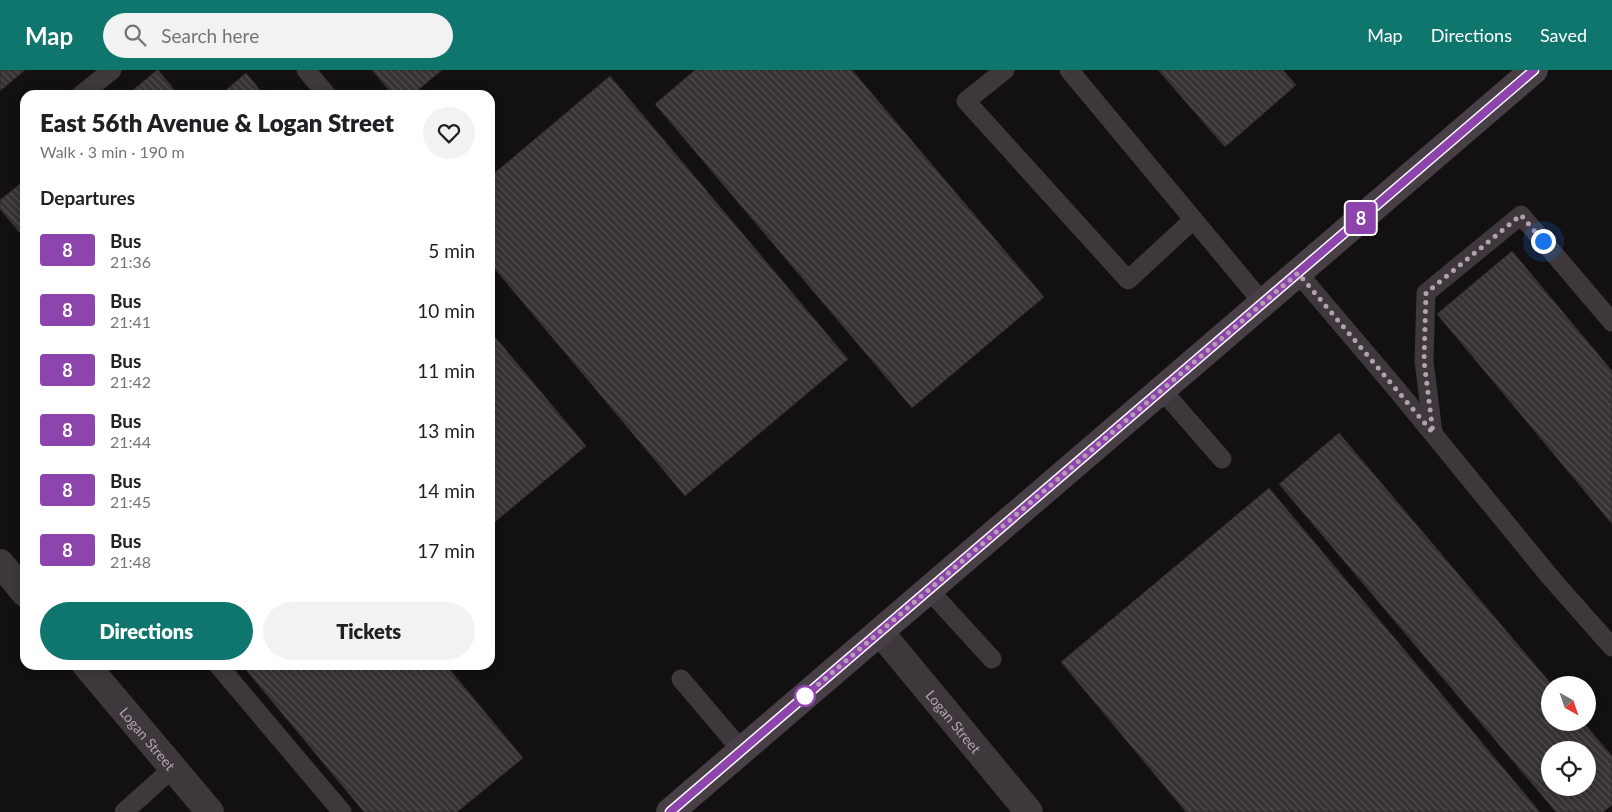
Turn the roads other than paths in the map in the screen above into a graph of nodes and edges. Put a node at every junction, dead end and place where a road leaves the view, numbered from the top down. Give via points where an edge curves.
1 (112, 70) edge
2 (306, 70) edge
3 (1005, 70) edge
4 (1069, 70) edge
5 (1534, 70) edge
6 (87, 90) edge
7 (323, 90) edge
8 (1193, 220) junction
9 (1298, 273) junction
10 (1262, 304) junction
11 (1612, 322) edge
12 (1162, 390) junction
13 (1433, 433) junction
14 (1222, 459) dead end
15 (2, 569) edge
16 (20, 588) edge
17 (929, 590) junction
18 (880, 632) junction
19 (1612, 647) edge
20 (992, 659) dead end
21 (90, 670) edge
22 (222, 670) edge
23 (681, 679) dead end
24 (742, 751) junction
25 (173, 768) junction
26 (124, 812) edge
27 (210, 812) edge
28 (342, 812) edge
29 (670, 812) edge
30 (1029, 812) edge

1 - 6 lane
2 - 7 lane
3 - 8 lane via 966,101 1128,280
4 - 8 lane
5 - 9 street
8 - 10 lane
9 - 10 street
9 - 13 lane
10 - 12 street
11 - 13 lane via 1521,215 1426,293 1424,361
12 - 14 lane
12 - 17 street
13 - 19 lane via 1551,578
15 - 16 street
17 - 18 street
17 - 20 lane
18 - 24 street
18 - 30 street, Logan Street
21 - 25 street, Logan Street
22 - 28 lane
23 - 24 lane
24 - 29 street
25 - 26 lane
25 - 27 street, Logan Street

